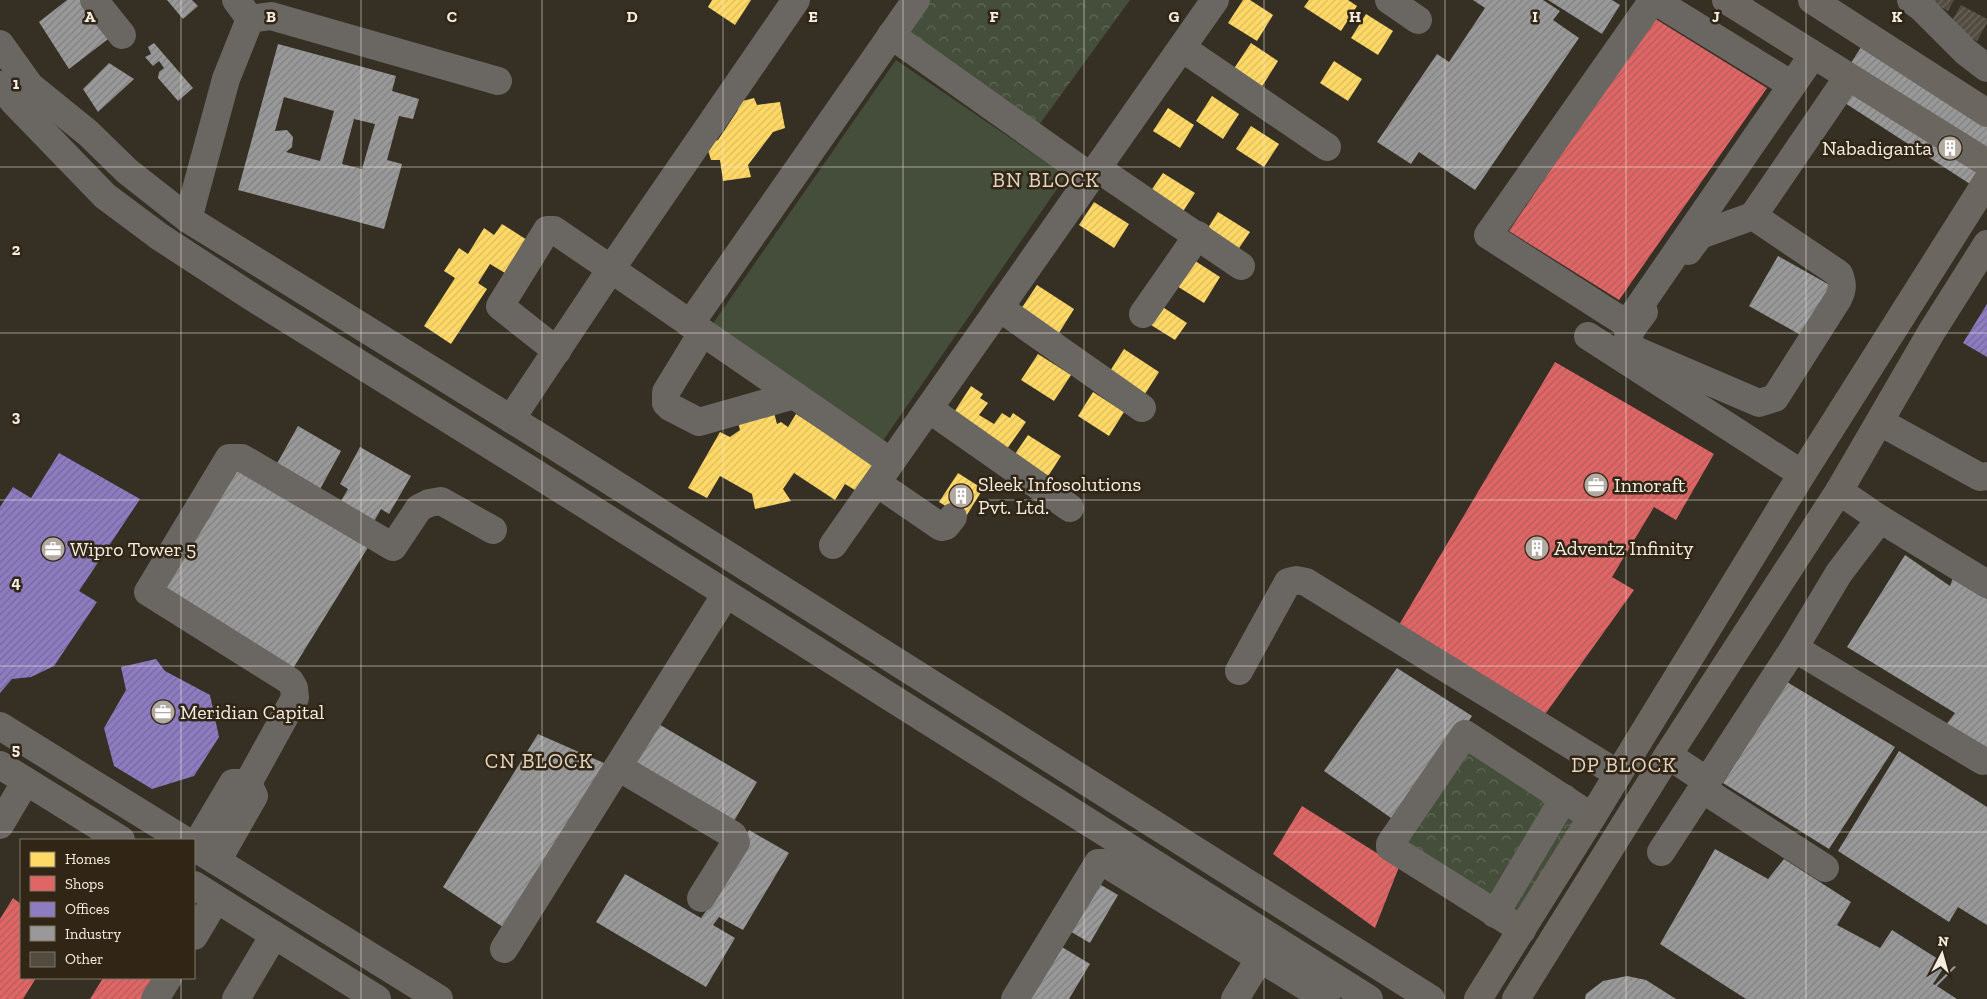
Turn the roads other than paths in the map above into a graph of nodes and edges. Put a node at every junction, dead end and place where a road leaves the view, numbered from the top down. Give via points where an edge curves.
1 (94, 0) edge
2 (796, 0) edge
3 (916, 0) edge
4 (1215, 0) edge
5 (1389, 0) edge
6 (1653, 0) edge
7 (1726, 0) edge
8 (1812, 0) edge
9 (1910, 0) edge
10 (243, 10) edge
11 (1418, 20) dead end
12 (122, 35) dead end
13 (891, 36) junction
14 (0, 44) edge
15 (1182, 48) junction
16 (1813, 55) junction
17 (1987, 68) edge
18 (1848, 77) junction
19 (498, 81) dead end
20 (0, 85) edge
21 (1792, 85) junction
22 (1987, 113) edge
23 (1327, 147) dead end
24 (1987, 163) edge
25 (1094, 172) junction
26 (1987, 181) edge
27 (1753, 216) junction
28 (188, 219) junction
29 (1198, 235) junction
30 (1987, 244) edge
31 (1241, 266) dead end
32 (611, 269) junction
33 (270, 270) junction
34 (252, 297) junction
35 (1000, 308) junction
36 (1142, 314) dead end
37 (696, 329) junction
38 (1588, 336) dead end
39 (557, 351) junction
40 (794, 395) junction
41 (1142, 408) dead end
42 (929, 409) junction
43 (511, 419) junction
44 (1880, 422) junction
45 (884, 472) junction
46 (1802, 474) junction
47 (1987, 476) edge
48 (1839, 491) junction
49 (1070, 508) dead end
50 (953, 516) dead end
51 (1880, 518) junction
52 (493, 530) dead end
53 (833, 545) dead end
54 (715, 548) junction
55 (698, 576) junction
56 (1987, 584) edge
57 (726, 594) junction
58 (1794, 648) junction
59 (1239, 672) dead end
60 (0, 726) edge
61 (1668, 755) junction
62 (1983, 761) dead end
63 (0, 765) edge
64 (618, 767) junction
65 (1618, 774) junction
66 (26, 781) junction
67 (1704, 785) junction
68 (1564, 798) junction
69 (118, 800) junction
70 (1592, 817) junction
71 (0, 825) edge
72 (111, 834) edge
73 (181, 839) edge
74 (197, 849) edge
75 (1661, 852) dead end
76 (1825, 868) dead end
77 (205, 892) edge
78 (702, 898) dead end
79 (1496, 914) junction
80 (1522, 930) junction
81 (195, 932) edge
82 (274, 935) junction
83 (504, 949) dead end
84 (1260, 958) junction
85 (167, 979) edge
86 (156, 999) edge
87 (236, 999) edge
88 (377, 999) edge
89 (439, 999) edge
90 (1015, 999) edge
91 (1235, 999) edge
92 (1326, 999) edge
93 (1369, 999) edge
94 (1431, 999) edge
95 (1478, 999) edge
96 (1516, 999) edge

1 - 12 street
2 - 32 street
3 - 13 street
4 - 15 street
5 - 11 street
6 - 21 street
6 - 21 street via 1488,235 1627,324
7 - 16 main road
8 - 22 main road
9 - 17 street
10 - 19 street
10 - 28 street
13 - 25 street
13 - 37 street
14 - 28 street via 30,86 88,133 127,171
15 - 23 street
15 - 25 street
16 - 18 main road
16 - 21 street
18 - 24 main road
18 - 27 street
20 - 34 street via 105,196 160,237
25 - 29 street
25 - 35 street
26 - 46 main road
27 - 27 street via 1839,274 1843,283 1838,299 1775,398 1759,403 1633,349 1628,337 1700,235
28 - 33 street
29 - 31 street
29 - 36 street
30 - 44 main road
32 - 37 street
32 - 39 street
32 - 39 street via 554,230 547,230 500,306
33 - 34 street
33 - 43 street
34 - 55 street
35 - 41 street
35 - 42 street
37 - 40 street
37 - 40 street via 666,392 666,403 670,407 699,422
38 - 46 street
39 - 43 street
40 - 45 street
42 - 45 street
42 - 49 street
43 - 54 street
44 - 47 street via 1980,477
44 - 48 main road
45 - 50 street via 941,527 946,526
45 - 53 street
46 - 65 main road
48 - 51 street
48 - 61 main road
51 - 56 street
51 - 58 street via 1839,573
52 - 74 street via 441,500 419,508 393,546 242,458 229,458 148,592 290,681 295,698 248,783 233,783
54 - 55 street
54 - 94 street
55 - 57 street
57 - 64 street
57 - 93 street
58 - 62 street
58 - 67 street
59 - 65 street via 1288,582 1306,582
60 - 69 street
61 - 67 street
61 - 96 main road
63 - 66 street
64 - 78 street via 735,838 736,842
64 - 83 street
65 - 70 main road
66 - 71 street
66 - 72 street
67 - 75 street
67 - 76 street
68 - 70 street
68 - 79 street
68 - 79 street via 1464,734 1390,844 1390,847
69 - 72 street
69 - 73 street
70 - 80 main road
74 - 89 street
77 - 81 street
77 - 82 street
79 - 80 street
80 - 95 main road
82 - 87 street
82 - 88 street
84 - 90 street via 1100,862
84 - 91 street
84 - 92 street
85 - 86 street

